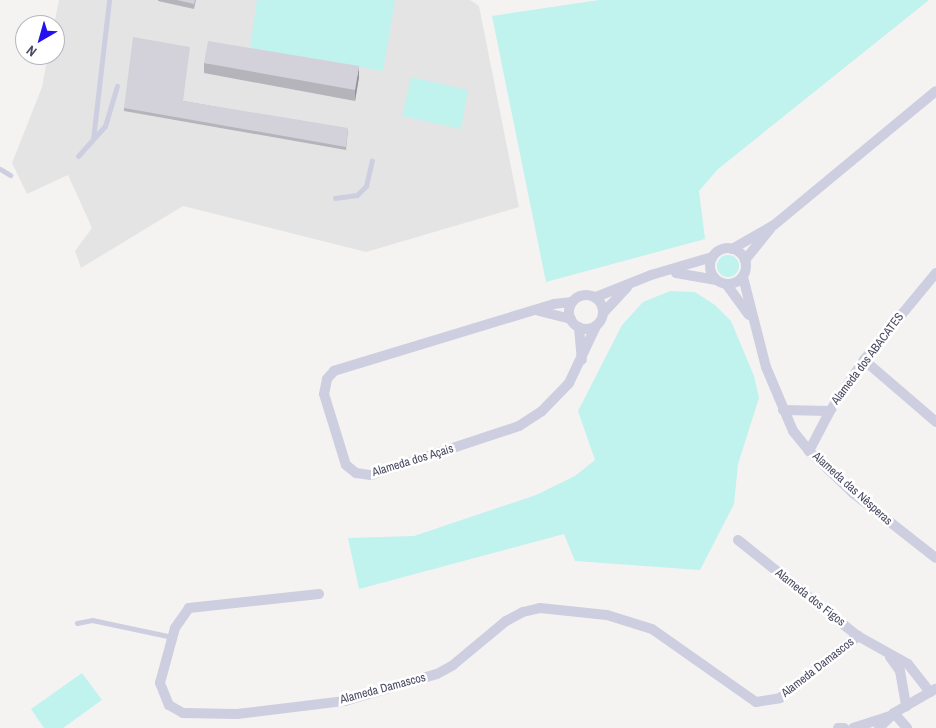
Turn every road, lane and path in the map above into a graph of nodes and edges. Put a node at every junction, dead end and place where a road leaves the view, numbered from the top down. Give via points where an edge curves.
1 (108, 0) edge
2 (117, 86) dead end
3 (936, 91) edge
4 (92, 139) junction
5 (78, 156) dead end
6 (372, 161) dead end
7 (0, 169) edge
8 (10, 175) dead end
9 (334, 198) dead end
10 (774, 225) junction
11 (732, 248) junction
12 (712, 258) junction
13 (745, 260) junction
14 (670, 272) junction
15 (936, 274) edge
16 (743, 277) junction
17 (716, 280) junction
18 (630, 285) junction
19 (727, 285) junction
20 (596, 297) junction
21 (572, 302) junction
22 (536, 311) junction
23 (604, 312) junction
24 (571, 319) junction
25 (753, 322) junction
26 (596, 326) junction
27 (579, 327) junction
28 (864, 360) junction
29 (582, 361) junction
30 (783, 410) junction
31 (830, 411) junction
32 (936, 422) edge
33 (809, 451) junction
34 (738, 540) dead end
35 (936, 558) edge
36 (319, 594) dead end
37 (76, 623) dead end
38 (858, 636) junction
39 (173, 637) junction
40 (886, 652) junction
41 (933, 690) edge
42 (906, 706) junction
43 (892, 714) junction
44 (838, 728) edge
45 (844, 728) edge
46 (853, 728) edge
47 (879, 728) edge
48 (907, 728) edge

1 - 4 lane via 103,67
2 - 4 lane via 108,119
3 - 10 street
4 - 5 lane
6 - 9 lane via 366,186 357,195
7 - 8 lane
10 - 11 street
10 - 13 street
11 - 12 street via 720,250
11 - 13 street
12 - 14 street
12 - 17 street via 710,270
13 - 16 street
14 - 17 street
14 - 18 street via 651,275
15 - 28 street, Alameda dos ABACATES
16 - 19 street
16 - 25 street, Alameda das Nêsperas
17 - 19 street
18 - 20 street
18 - 23 street
19 - 25 street, Alameda das Nêsperas
20 - 21 street via 580,295
20 - 23 street
21 - 22 street, Alameda dos Açais
21 - 24 street
22 - 24 street
22 - 29 street, Alameda dos Açais via 334,371 327,379 324,394 346,465 371,476 506,432 531,419 552,402
23 - 26 street
24 - 27 street
25 - 30 street, Alameda das Nêsperas
26 - 27 street
26 - 29 street, Alameda dos Açais
27 - 29 street
28 - 31 street, Alameda dos ABACATES
28 - 32 street
30 - 31 street
30 - 33 street, Alameda das Nêsperas
31 - 33 street, Alameda dos ABACATES
33 - 35 street, Alameda das Nêsperas via 853,493
34 - 38 street, Alameda dos Figos
36 - 39 street, Alameda Damascos via 196,606 181,615
37 - 39 lane via 92,620
38 - 39 street, Alameda Damascos via 780,698 756,702 652,629 607,615 540,608 506,621 453,665 418,681 345,701 236,714 183,713 169,706 160,683
38 - 40 street, Alameda dos Figos
40 - 41 street, Alameda dos Figos via 908,664
40 - 42 street, Alameda dos Figos via 900,671
41 - 42 street
42 - 43 street
43 - 46 street
43 - 47 street
43 - 48 street
44 - 45 street

